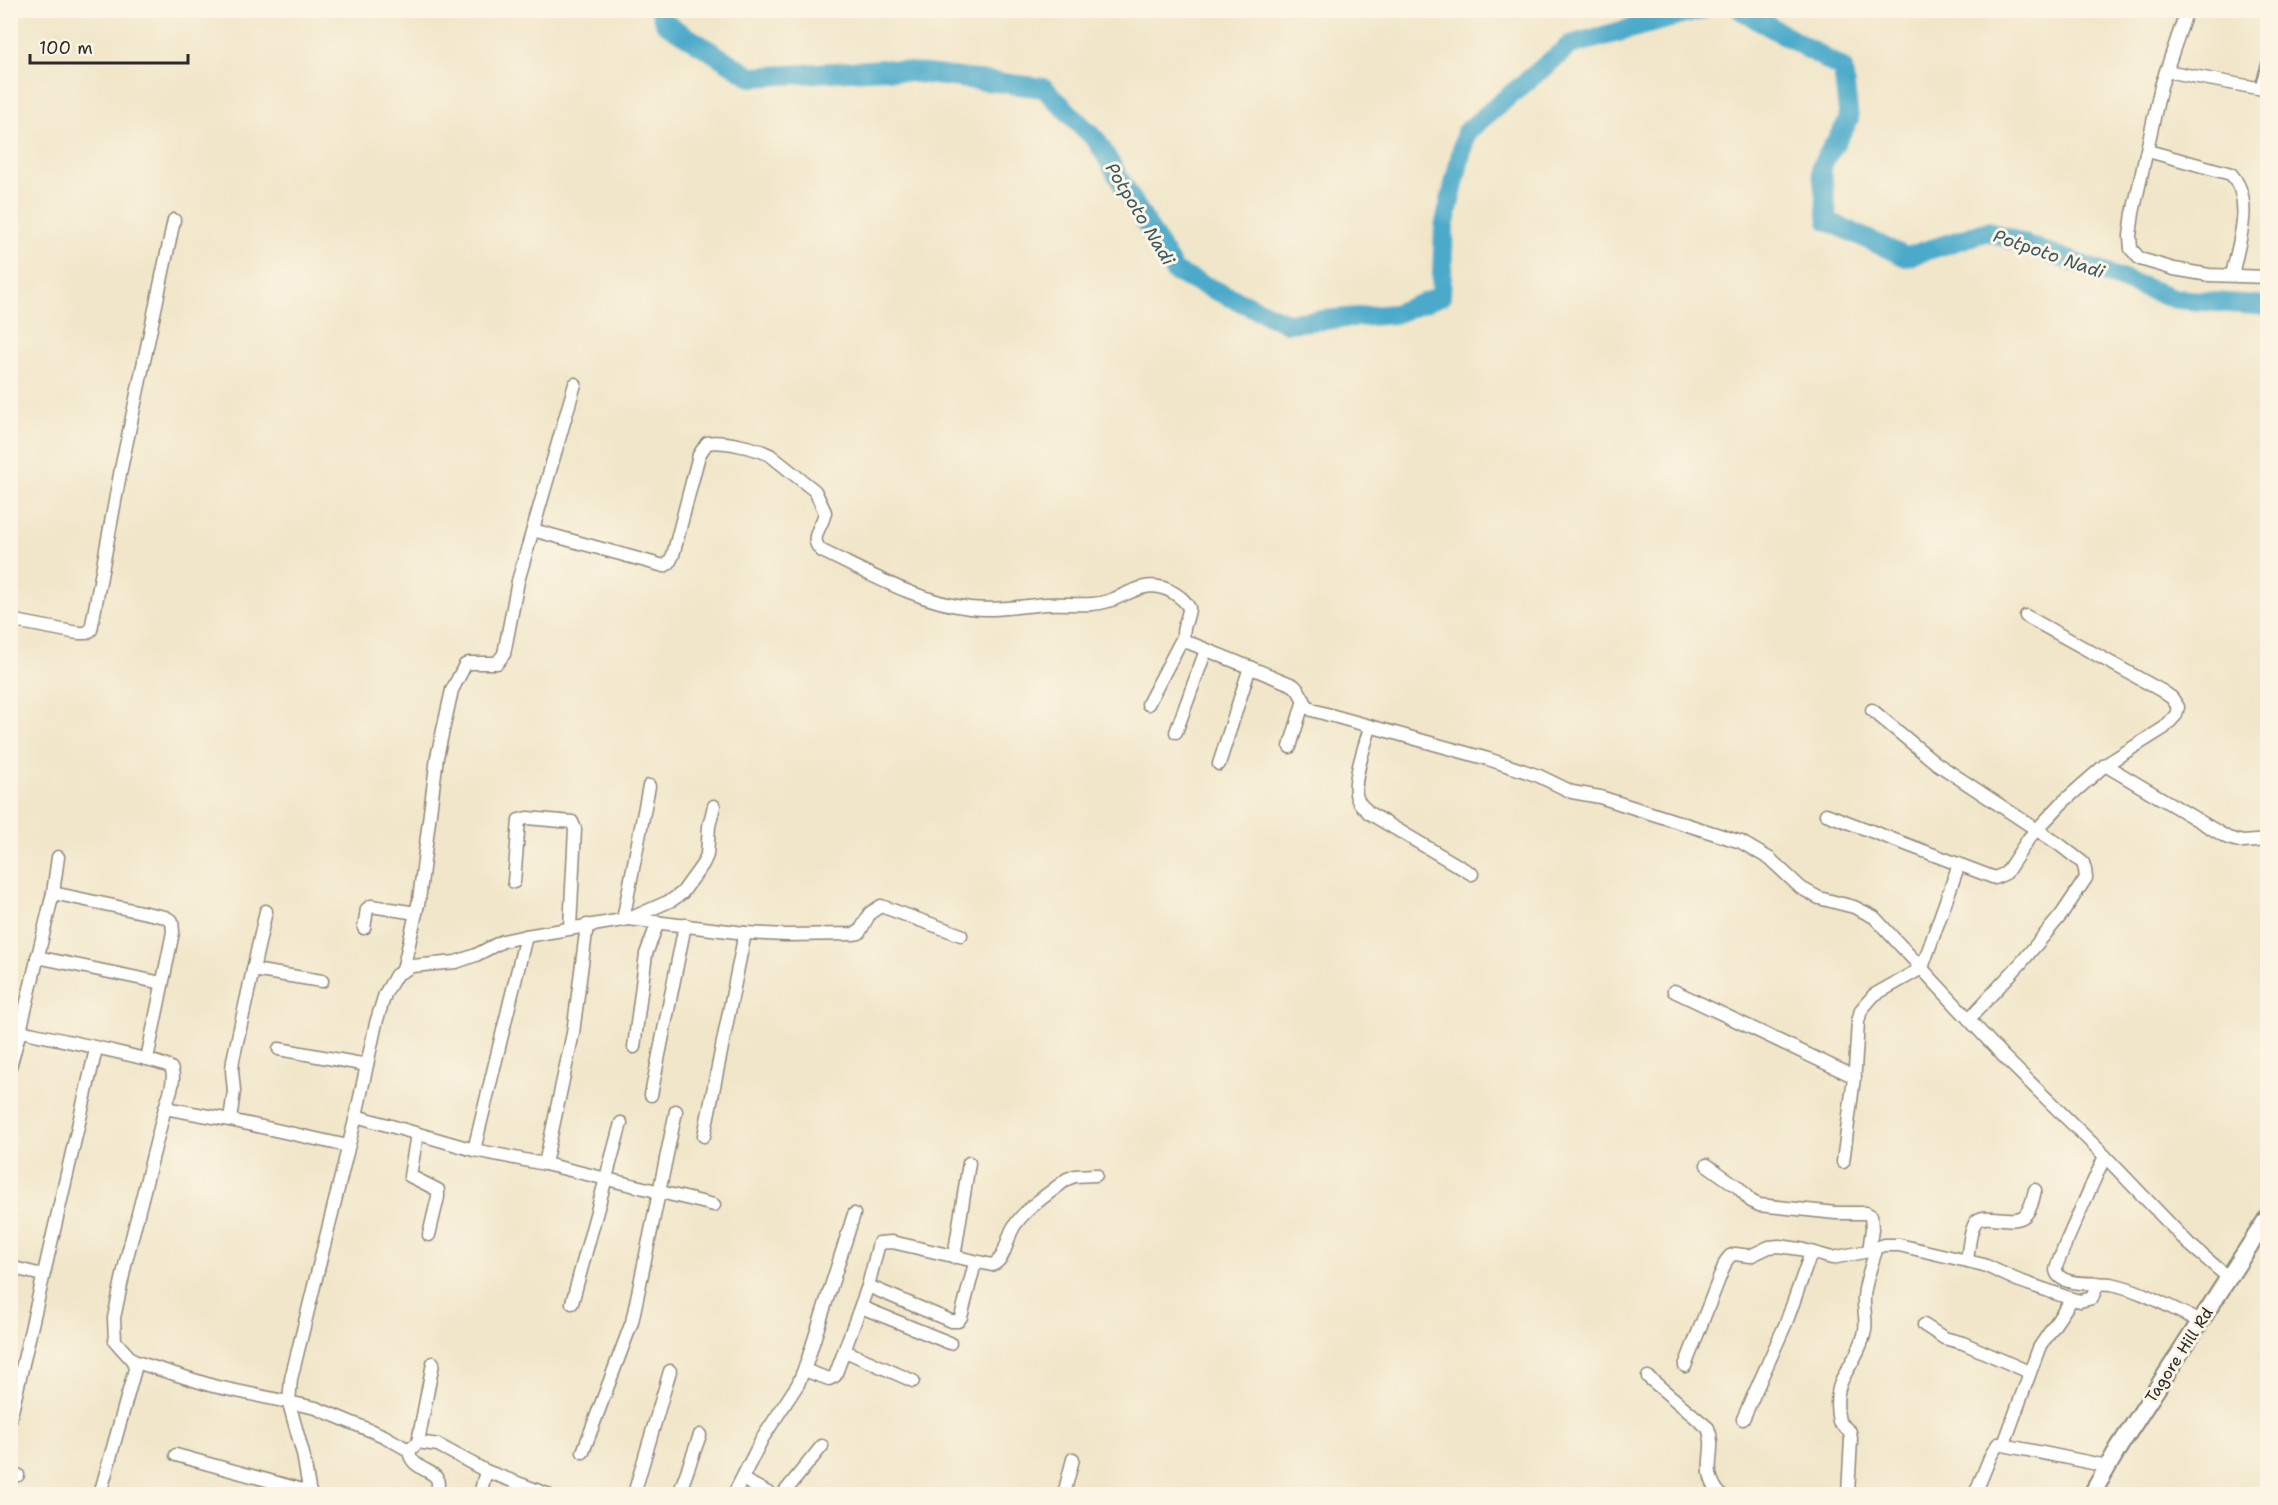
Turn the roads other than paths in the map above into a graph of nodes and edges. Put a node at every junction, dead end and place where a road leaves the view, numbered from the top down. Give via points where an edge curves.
1 (2187, 10) edge
2 (2268, 65) edge
3 (2166, 71) junction
4 (2264, 89) edge
5 (2148, 151) junction
6 (174, 220) dead end
7 (2232, 275) junction
8 (2268, 277) edge
9 (575, 384) dead end
10 (533, 530) junction
11 (2026, 616) dead end
12 (10, 620) edge
13 (1183, 637) junction
14 (1206, 650) junction
15 (1250, 667) junction
16 (1304, 700) junction
17 (1148, 704) dead end
18 (1872, 710) dead end
19 (1370, 726) junction
20 (1176, 732) dead end
21 (1290, 747) dead end
22 (1219, 764) dead end
23 (2105, 765) junction
24 (649, 786) dead end
25 (714, 806) dead end
26 (1826, 814) dead end
27 (2038, 828) junction
28 (2268, 840) edge
29 (58, 857) dead end
30 (1959, 864) junction
31 (1472, 874) dead end
32 (514, 882) dead end
33 (53, 893) junction
34 (266, 911) dead end
35 (416, 913) junction
36 (626, 919) junction
37 (658, 922) junction
38 (587, 925) junction
39 (685, 926) junction
40 (364, 928) dead end
41 (570, 928) junction
42 (745, 933) junction
43 (961, 935) dead end
44 (526, 936) junction
45 (37, 957) junction
46 (1922, 968) junction
47 (253, 970) junction
48 (403, 970) junction
49 (322, 981) dead end
50 (162, 983) junction
51 (1674, 991) dead end
52 (1969, 1019) junction
53 (20, 1031) junction
54 (634, 1047) dead end
55 (96, 1049) junction
56 (279, 1049) dead end
57 (147, 1059) junction
58 (367, 1065) junction
59 (10, 1067) edge
60 (1855, 1077) junction
61 (651, 1095) dead end
62 (165, 1108) junction
63 (676, 1111) dead end
64 (356, 1116) junction
65 (230, 1120) junction
66 (621, 1123) dead end
67 (417, 1134) junction
68 (704, 1136) dead end
69 (348, 1146) junction
70 (474, 1150) junction
71 (2101, 1152) junction
72 (1843, 1162) dead end
73 (969, 1163) dead end
74 (545, 1164) junction
75 (1707, 1165) dead end
76 (1096, 1175) dead end
77 (606, 1179) junction
78 (2035, 1190) dead end
79 (659, 1193) junction
80 (714, 1205) dead end
81 (854, 1214) dead end
82 (2268, 1217) edge
83 (429, 1235) dead end
84 (1873, 1249) junction
85 (1811, 1253) junction
86 (954, 1257) junction
87 (1967, 1260) junction
88 (975, 1263) junction
89 (10, 1267) edge
90 (42, 1275) junction
91 (2229, 1278) junction
92 (2098, 1283) junction
93 (868, 1286) junction
94 (2072, 1299) junction
95 (572, 1303) dead end
96 (861, 1307) junction
97 (2200, 1321) junction
98 (1924, 1325) dead end
99 (950, 1343) dead end
100 (845, 1350) junction
101 (133, 1361) junction
102 (433, 1363) dead end
103 (1684, 1366) dead end
104 (804, 1370) junction
105 (670, 1371) dead end
106 (2029, 1372) junction
107 (1648, 1377) dead end
108 (913, 1381) dead end
109 (289, 1403) junction
110 (1743, 1419) dead end
111 (10, 1420) edge
112 (700, 1435) dead end
113 (2004, 1444) junction
114 (413, 1445) junction
115 (822, 1446) dead end
116 (583, 1452) dead end
117 (176, 1455) dead end
118 (1072, 1459) dead end
119 (2107, 1467) junction
120 (486, 1471) junction
121 (742, 1479) junction
122 (530, 1491) edge
123 (310, 1493) edge
124 (100, 1494) edge
125 (436, 1494) edge
126 (480, 1494) edge
127 (547, 1494) edge
128 (634, 1494) edge
129 (680, 1494) edge
130 (734, 1494) edge
131 (770, 1494) edge
132 (783, 1494) edge
133 (1064, 1494) edge
134 (1720, 1494) edge
135 (1848, 1494) edge
136 (1975, 1494) edge
137 (2092, 1494) edge

1 - 3 street
2 - 4 street
3 - 4 street
3 - 5 street
5 - 7 street via 2231,174 2239,183 2243,210
5 - 7 street via 2130,236 2131,249 2140,259 2154,265
6 - 12 street via 91,630 78,633
7 - 8 street
9 - 10 street
10 - 13 street via 664,566 674,555 699,455 706,443 720,442 771,455 815,491 825,512 815,539 822,551 916,595 954,605 999,610 1100,603 1142,586 1165,587 1188,604
10 - 35 street via 501,660 470,663 462,668 452,690 437,758
11 - 23 street via 2162,691 2178,707 2164,728
13 - 14 street
13 - 17 street
14 - 15 street
14 - 20 street
15 - 16 street via 1293,685
15 - 22 street
16 - 19 street via 1312,710
16 - 21 street
18 - 27 street via 1943,768
19 - 31 street via 1356,785 1360,804
19 - 46 street via 1488,759 1572,792 1600,797 1741,842 1770,859 1801,888 1874,917
23 - 27 street
23 - 28 street via 2228,838 2243,842
24 - 36 street
25 - 36 street via 706,855 682,893
26 - 30 street
27 - 30 street via 2002,876 1989,877
27 - 52 street via 2083,863 2086,878 2047,933
29 - 33 street
30 - 46 street
32 - 41 street via 519,820 572,822 575,829
33 - 45 street
33 - 50 street via 172,921
34 - 47 street
35 - 40 street via 370,906
35 - 48 street
36 - 37 street
36 - 38 street
37 - 39 street
37 - 54 street via 646,954
38 - 41 street
38 - 74 street via 573,1033
39 - 42 street
39 - 61 street
41 - 44 street
42 - 43 street via 859,933 870,913 881,906
42 - 68 street
44 - 48 street via 503,941 456,962
44 - 70 street
45 - 50 street
45 - 53 street
46 - 52 street
46 - 60 street via 1874,995 1861,1010
47 - 49 street
47 - 65 street via 233,1060
48 - 58 street via 385,994
50 - 57 street
51 - 60 street
52 - 71 street
53 - 55 street
53 - 59 street
55 - 57 street
55 - 90 street
56 - 58 street
57 - 62 street via 172,1069
58 - 64 street
60 - 72 street
62 - 65 street
62 - 101 street via 114,1318 115,1341
63 - 79 street
64 - 67 street
64 - 69 street
65 - 69 street
66 - 77 street
67 - 70 street
67 - 83 street via 410,1176 438,1190
69 - 109 street via 291,1379
70 - 74 street
71 - 91 street via 2188,1243
71 - 92 street via 2056,1270 2067,1281
73 - 86 street
74 - 77 street
75 - 84 street via 1759,1204 1836,1213 1866,1212 1872,1222
76 - 88 street via 1067,1179 1019,1220 997,1263
77 - 79 street
77 - 95 street
78 - 87 street via 2025,1216 1977,1220
79 - 80 street
79 - 116 street via 630,1330
81 - 104 street
82 - 91 main road, Tagore Hill Rd
84 - 85 street via 1832,1258
84 - 87 street via 1899,1245
84 - 135 street via 1865,1290 1865,1333 1837,1392 1839,1422 1850,1432 1851,1439
85 - 103 street via 1779,1246 1750,1256 1730,1256
85 - 110 street via 1786,1323
86 - 88 street
86 - 93 street via 884,1241 877,1247
87 - 94 street
88 - 93 street via 958,1320 951,1321
89 - 90 street
90 - 111 street
91 - 97 main road, Tagore Hill Rd
92 - 94 street via 2092,1298
92 - 97 street via 2131,1290
93 - 96 street
94 - 106 street via 2045,1338
96 - 99 street
96 - 100 street
97 - 119 main road, Tagore Hill Rd
98 - 106 street via 1936,1334
100 - 104 street via 832,1378
100 - 108 street
101 - 109 street via 213,1386
101 - 124 street via 134,1377
102 - 114 street
104 - 121 street
105 - 128 street
106 - 113 street
107 - 134 street via 1708,1428 1708,1466
109 - 114 street via 329,1413
109 - 123 street
112 - 129 street
113 - 119 street
113 - 136 street via 1994,1448
114 - 120 street via 438,1445
114 - 125 street via 414,1462 437,1477
115 - 132 street
117 - 123 street
118 - 133 street
119 - 137 main road, Tagore Hill Rd
120 - 122 street
120 - 126 street
121 - 130 street
121 - 131 street
122 - 127 street

